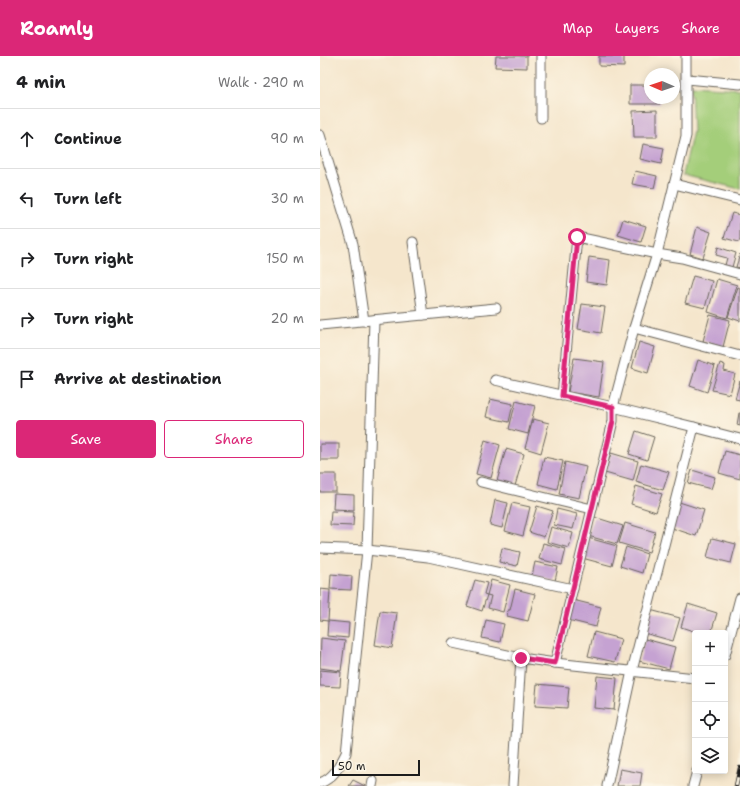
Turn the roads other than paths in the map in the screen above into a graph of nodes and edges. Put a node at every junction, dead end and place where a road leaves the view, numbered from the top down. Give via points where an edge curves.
1 (542, 56) edge
2 (686, 56) edge
3 (687, 79) junction
4 (740, 84) edge
5 (541, 118) dead end
6 (320, 135) edge
7 (674, 184) junction
8 (740, 200) edge
9 (413, 242) dead end
10 (657, 254) junction
11 (740, 274) edge
12 (496, 308) dead end
13 (423, 315) junction
14 (374, 320) junction
15 (364, 321) junction
16 (320, 326) edge
17 (634, 328) junction
18 (740, 356) edge
19 (495, 380) dead end
20 (562, 396) junction
21 (613, 407) junction
22 (694, 427) junction
23 (740, 439) edge
24 (481, 482) dead end
25 (592, 508) junction
26 (320, 548) edge
27 (366, 550) junction
28 (573, 589) junction
29 (740, 598) edge
30 (453, 643) dead end
31 (728, 644) edge
32 (521, 658) junction
33 (555, 663) junction
34 (632, 671) junction
35 (692, 678) edge
36 (696, 774) edge
37 (320, 783) edge
38 (513, 786) edge
39 (607, 786) edge
40 (693, 786) edge

1 - 5 street
2 - 3 street
3 - 4 street
3 - 7 street via 686,136
6 - 15 street via 353,244
7 - 8 street
7 - 10 street
9 - 13 street
10 - 11 street
10 - 17 street
10 - 20 street via 577,237
12 - 13 street
13 - 14 street
14 - 15 street
14 - 27 street
15 - 16 street
17 - 18 street
17 - 21 street
19 - 20 street
20 - 21 street
21 - 22 street
21 - 25 street via 613,421
22 - 23 street
22 - 34 street
24 - 25 street
25 - 28 street
26 - 27 street
27 - 28 street via 428,557
27 - 37 street via 346,753 337,770
28 - 33 street
29 - 31 street
30 - 32 street
32 - 33 street
32 - 38 street
33 - 34 street
34 - 35 street
34 - 39 street
36 - 40 street

